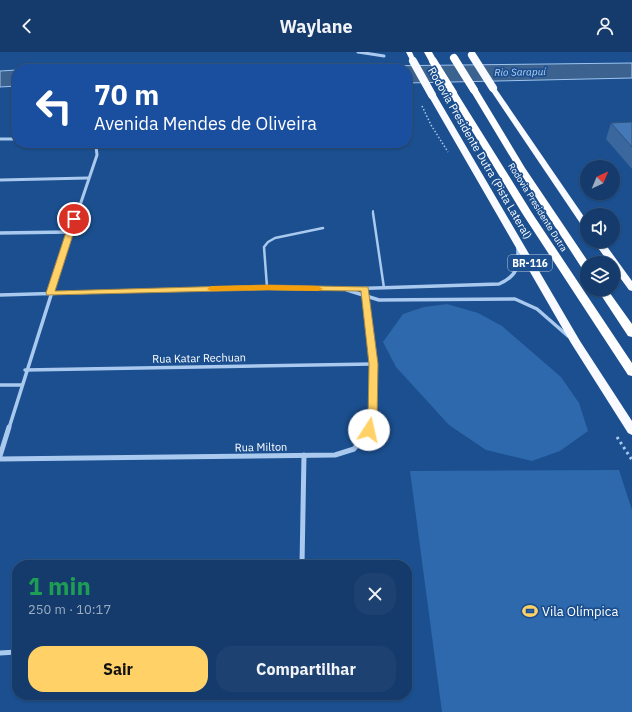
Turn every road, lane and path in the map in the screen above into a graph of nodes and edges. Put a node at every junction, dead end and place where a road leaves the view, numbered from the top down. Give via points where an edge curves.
1 (358, 52) edge
2 (409, 52) edge
3 (428, 52) edge
4 (471, 54) edge
5 (452, 55) edge
6 (384, 56) dead end
7 (419, 101) dead end
8 (0, 139) edge
9 (12, 139) edge
10 (96, 148) edge
11 (452, 158) dead end
12 (88, 178) junction
13 (0, 180) edge
14 (373, 212) dead end
15 (580, 217) edge
16 (322, 228) dead end
17 (69, 232) junction
18 (0, 233) edge
19 (518, 242) junction
20 (603, 248) edge
21 (609, 256) edge
22 (580, 257) edge
23 (620, 269) edge
24 (620, 271) edge
25 (632, 282) edge
26 (267, 287) junction
27 (384, 288) junction
28 (632, 288) edge
29 (345, 289) junction
30 (365, 289) junction
31 (50, 293) junction
32 (0, 295) edge
33 (607, 296) edge
34 (366, 298) junction
35 (632, 333) edge
36 (576, 343) junction
37 (373, 364) junction
38 (25, 370) junction
39 (632, 372) edge
40 (0, 385) edge
41 (22, 385) junction
42 (632, 430) edge
43 (616, 434) dead end
44 (304, 455) junction
45 (0, 457) edge
46 (632, 460) edge
47 (302, 560) edge
48 (12, 652) edge
49 (0, 653) edge

1 - 6 street
2 - 19 highway, Rodovia Presidente Dutra (Pista Lateral) / BR-116, bridge
3 - 39 highway, Rodovia Presidente Dutra / BR-116, bridge via 527,213
4 - 15 highway, bridge
5 - 22 highway, Rodovia Presidente Dutra, bridge via 521,168
7 - 11 path
8 - 9 street
10 - 12 street via 97,155
12 - 13 street
12 - 17 street
14 - 27 lane
16 - 26 lane via 275,238 268,242 264,247
17 - 18 street
17 - 31 street
19 - 27 street via 518,268 515,275 499,284
19 - 36 highway, Rodovia Presidente Dutra (Pista Lateral) / BR-116
20 - 21 highway
23 - 25 lane
24 - 28 highway
26 - 29 street
26 - 31 street
27 - 30 street
29 - 30 street
29 - 34 street
30 - 34 street, Rua Milton
31 - 32 street
31 - 38 street
33 - 35 highway
34 - 36 street via 515,299 526,302 544,313
34 - 37 street, Rua Milton
36 - 42 highway, Rodovia Presidente Dutra (Pista Lateral) / BR-116
37 - 38 street, Rua Katar Rechuan
37 - 44 street, Rua Milton via 373,421 363,439 354,449 335,455
38 - 41 street
40 - 41 street
41 - 45 street
43 - 46 path
44 - 45 street, Rua Milton
44 - 47 street
48 - 49 street

